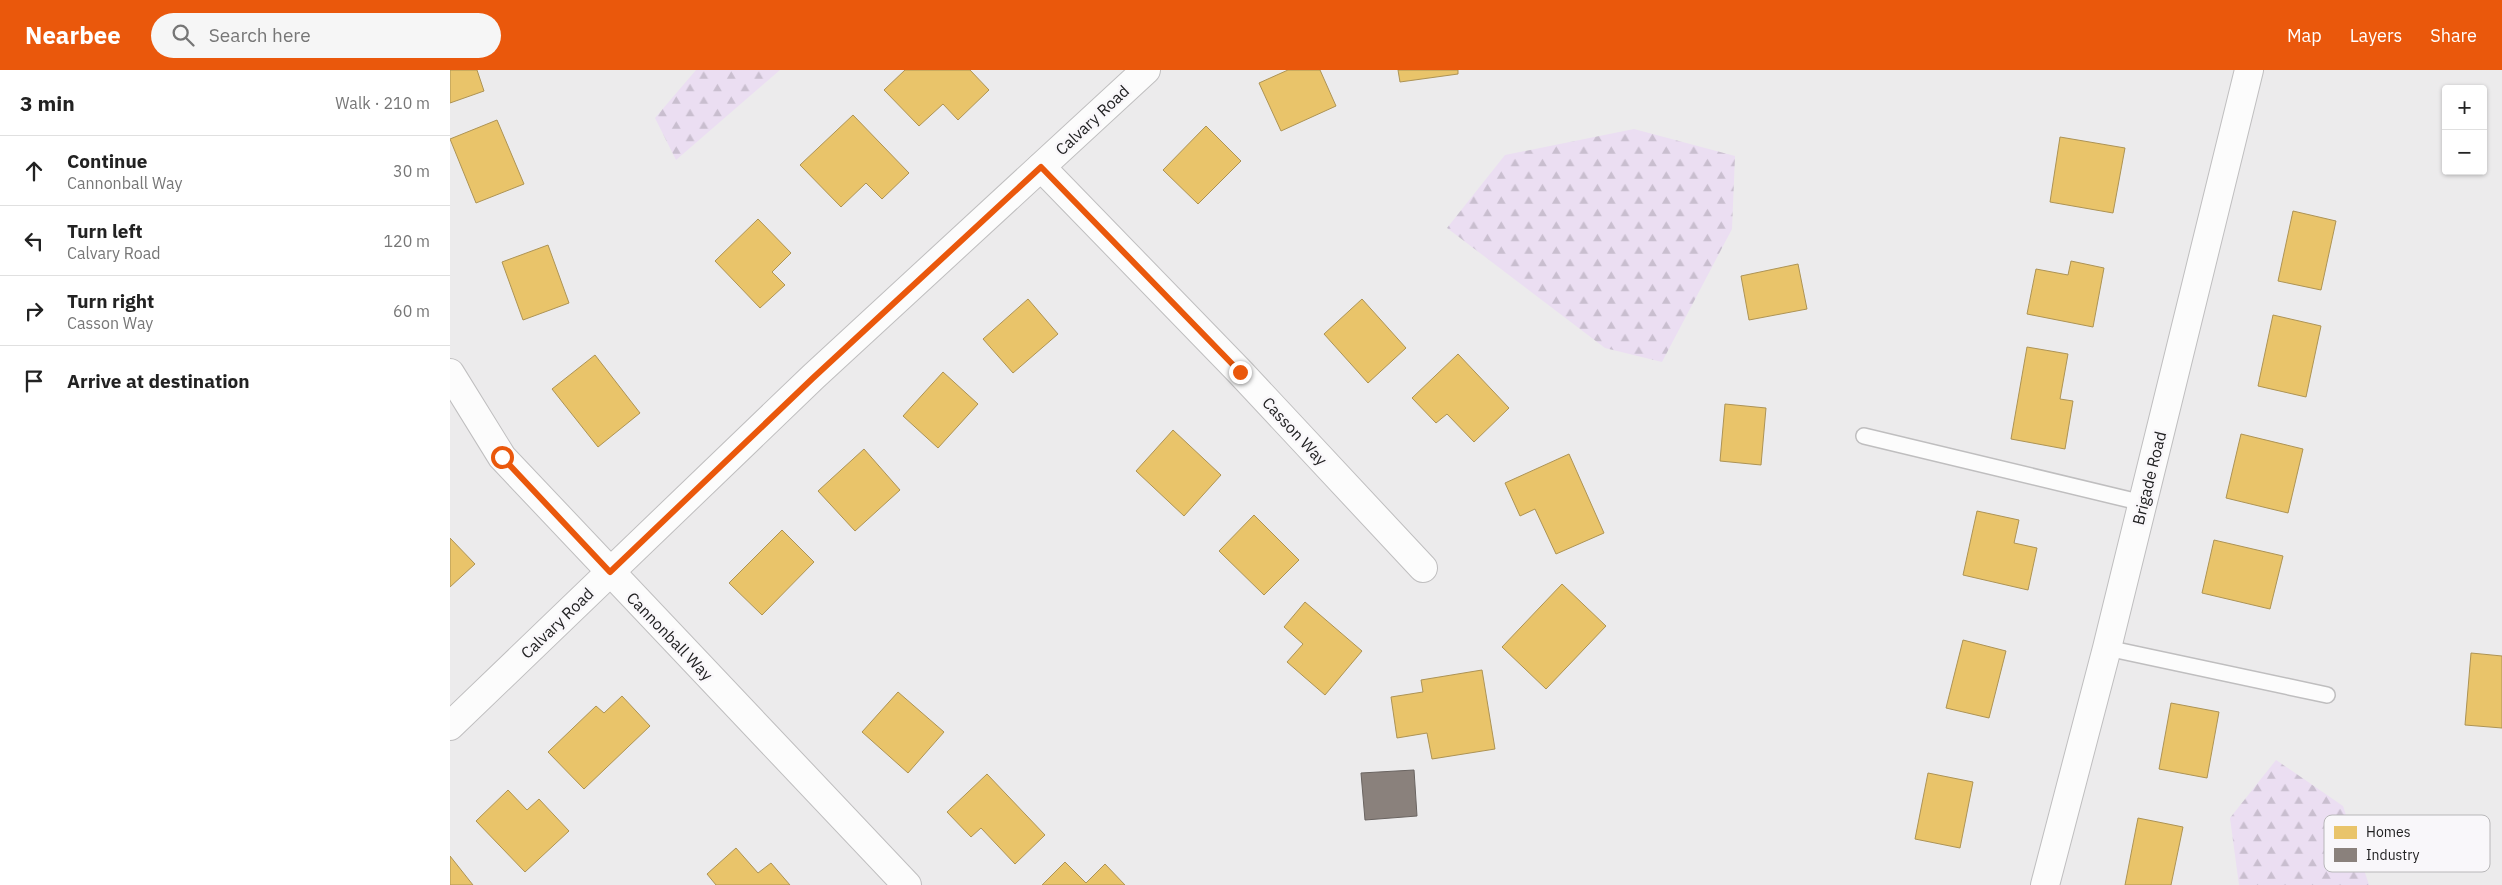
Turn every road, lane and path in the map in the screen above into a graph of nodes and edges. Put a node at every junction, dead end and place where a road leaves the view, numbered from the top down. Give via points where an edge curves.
1 (1146, 70) edge
2 (2249, 70) edge
3 (1041, 167) junction
4 (450, 373) edge
5 (1864, 436) dead end
6 (2142, 503) junction
7 (1423, 568) dead end
8 (610, 572) junction
9 (2107, 648) junction
10 (2327, 695) dead end
11 (450, 726) edge
12 (908, 885) edge
13 (2045, 885) edge

1 - 3 street, Calvary Road
2 - 6 street, Brigade Road
3 - 7 street, Casson Way via 1240,372
3 - 8 street, Calvary Road via 820,371
4 - 8 street, Cannonball Way via 502,457
5 - 6 lane
6 - 9 street, Brigade Road
8 - 11 street, Calvary Road
8 - 12 street, Cannonball Way
9 - 10 lane
9 - 13 street, Brigade Road

